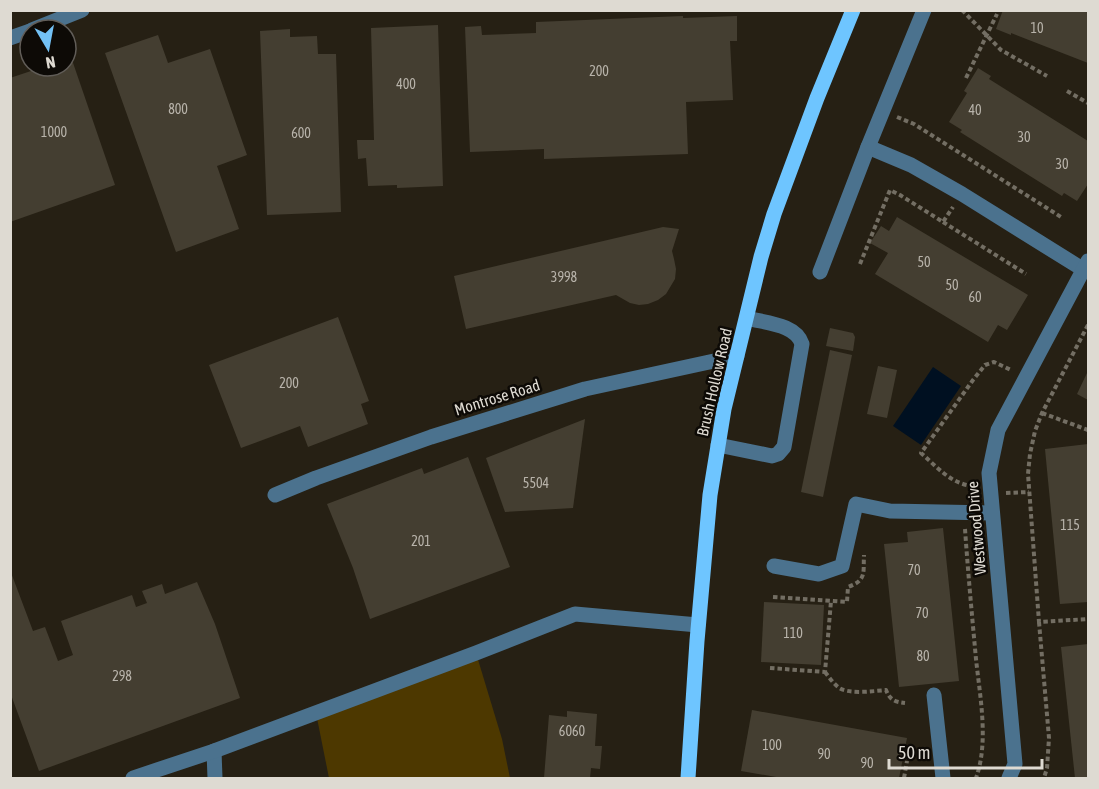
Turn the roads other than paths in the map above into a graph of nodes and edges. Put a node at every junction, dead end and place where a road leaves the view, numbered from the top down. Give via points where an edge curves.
1 (82, 10) edge
2 (853, 10) edge
3 (924, 10) edge
4 (62, 18) edge
5 (868, 147) junction
6 (1086, 265) edge
7 (820, 272) dead end
8 (747, 318) junction
9 (737, 356) junction
10 (718, 445) junction
11 (275, 495) dead end
12 (992, 513) junction
13 (774, 566) dead end
14 (698, 625) junction
15 (934, 695) dead end
16 (214, 751) junction
17 (134, 778) edge
18 (215, 778) edge
19 (688, 778) edge
20 (943, 778) edge
21 (1009, 778) edge

1 - 4 street
2 - 8 main road, Brush Hollow Road via 782,190
3 - 5 street
5 - 6 street via 911,165
5 - 7 street
6 - 12 street, Westwood Drive via 998,429 989,473
8 - 9 main road, Brush Hollow Road
8 - 10 street via 800,337 784,447 772,456
9 - 10 main road, Brush Hollow Road
9 - 11 street, Montrose Road via 585,388 423,440
10 - 14 main road, Brush Hollow Road
12 - 13 street via 890,511 856,504 842,566 819,574
12 - 21 street, Westwood Drive via 1015,764
14 - 16 street via 575,614
14 - 19 main road, Brush Hollow Road
15 - 20 street
16 - 17 street
16 - 18 street

